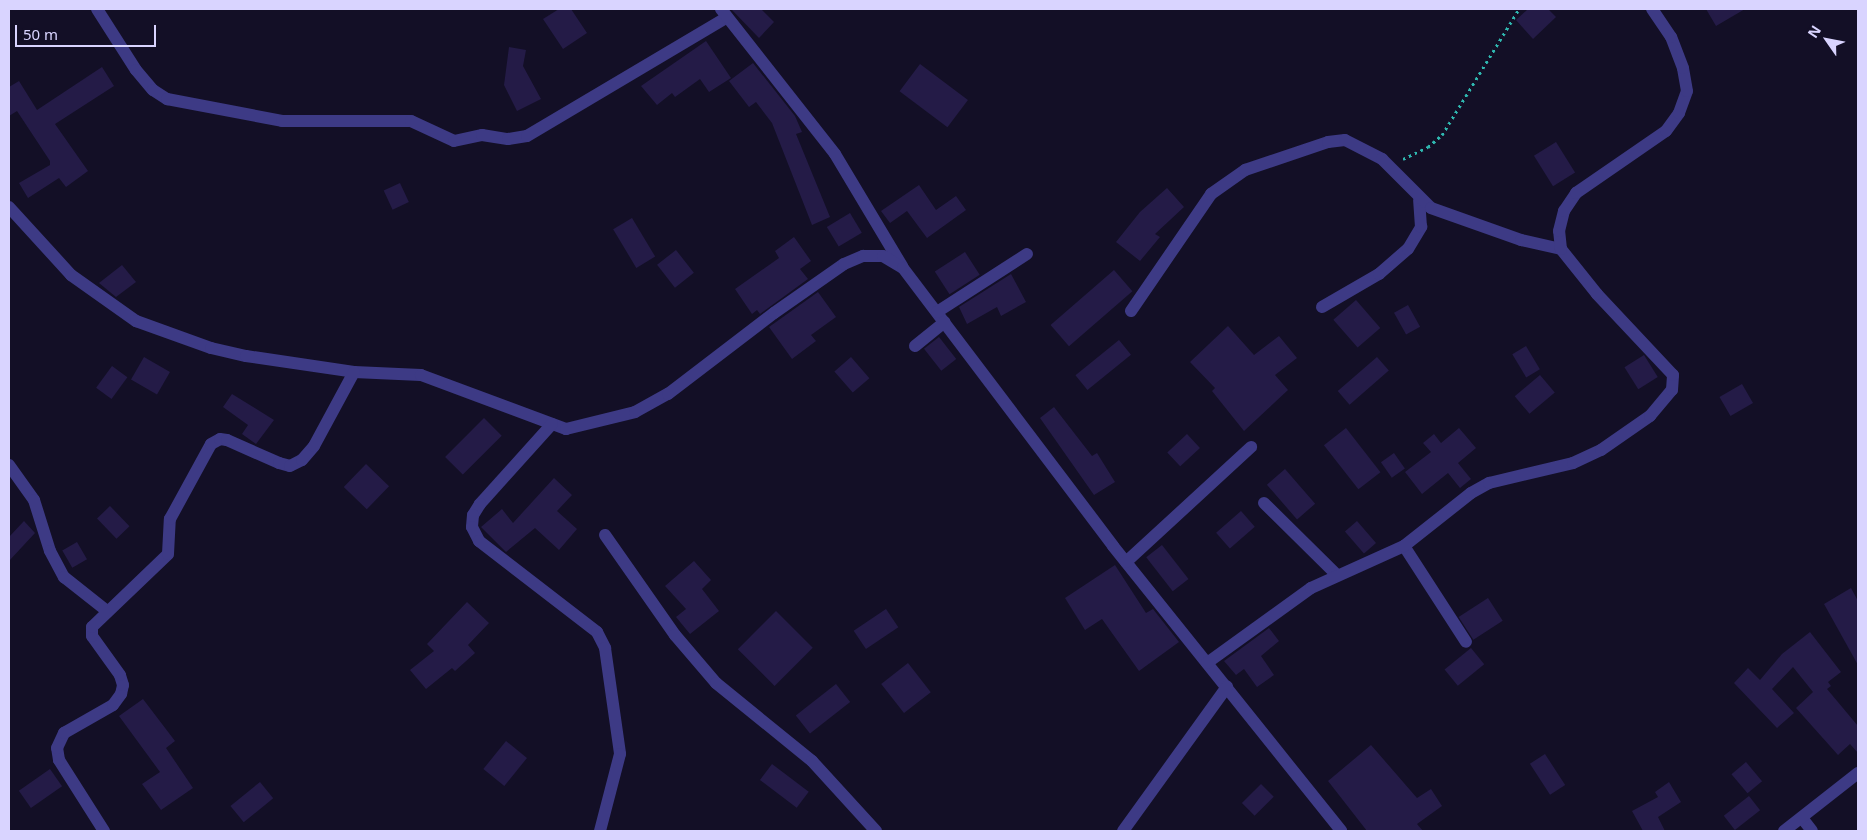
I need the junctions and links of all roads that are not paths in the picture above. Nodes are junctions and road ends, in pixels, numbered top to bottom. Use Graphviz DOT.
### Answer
graph roads {
  1 [pos="97,9"];
  2 [pos="1652,9"];
  3 [pos="724,13"];
  4 [pos="1419,200"];
  5 [pos="9,207"];
  6 [pos="1561,249"];
  7 [pos="1027,254"];
  8 [pos="903,268"];
  9 [pos="1322,307"];
  10 [pos="1131,311"];
  11 [pos="937,312"];
  12 [pos="945,322"];
  13 [pos="915,346"];
  14 [pos="354,372"];
  15 [pos="552,424"];
  16 [pos="1251,447"];
  17 [pos="9,465"];
  18 [pos="1264,503"];
  19 [pos="605,535"];
  20 [pos="1404,546"];
  21 [pos="1126,562"];
  22 [pos="1336,574"];
  23 [pos="107,611"];
  24 [pos="1466,642"];
  25 [pos="1206,663"];
  26 [pos="1227,687"];
  27 [pos="1858,773"];
  28 [pos="1802,818"];
  29 [pos="104,831"];
  30 [pos="600,831"];
  31 [pos="876,831"];
  32 [pos="1123,831"];
  33 [pos="1341,831"];
  34 [pos="1784,831"];
  35 [pos="1812,831"];
  1 -- 3 [label="street"];
  2 -- 6 [label="street"];
  3 -- 8 [label="street"];
  4 -- 6 [label="street"];
  4 -- 9 [label="street"];
  4 -- 10 [label="street"];
  5 -- 14 [label="street"];
  6 -- 20 [label="street"];
  7 -- 11 [label="street"];
  8 -- 11 [label="street"];
  8 -- 15 [label="street"];
  11 -- 12 [label="street"];
  12 -- 13 [label="street"];
  12 -- 21 [label="street"];
  14 -- 15 [label="street"];
  14 -- 23 [label="street"];
  15 -- 30 [label="street"];
  16 -- 21 [label="street"];
  17 -- 23 [label="street"];
  18 -- 22 [label="street"];
  19 -- 31 [label="street"];
  20 -- 22 [label="street"];
  20 -- 24 [label="street"];
  21 -- 25 [label="street"];
  22 -- 25 [label="street"];
  23 -- 29 [label="street"];
  25 -- 26 [label="street"];
  26 -- 32 [label="street"];
  26 -- 33 [label="street"];
  27 -- 28 [label="street"];
  28 -- 34 [label="street"];
  28 -- 35 [label="street"];
}
